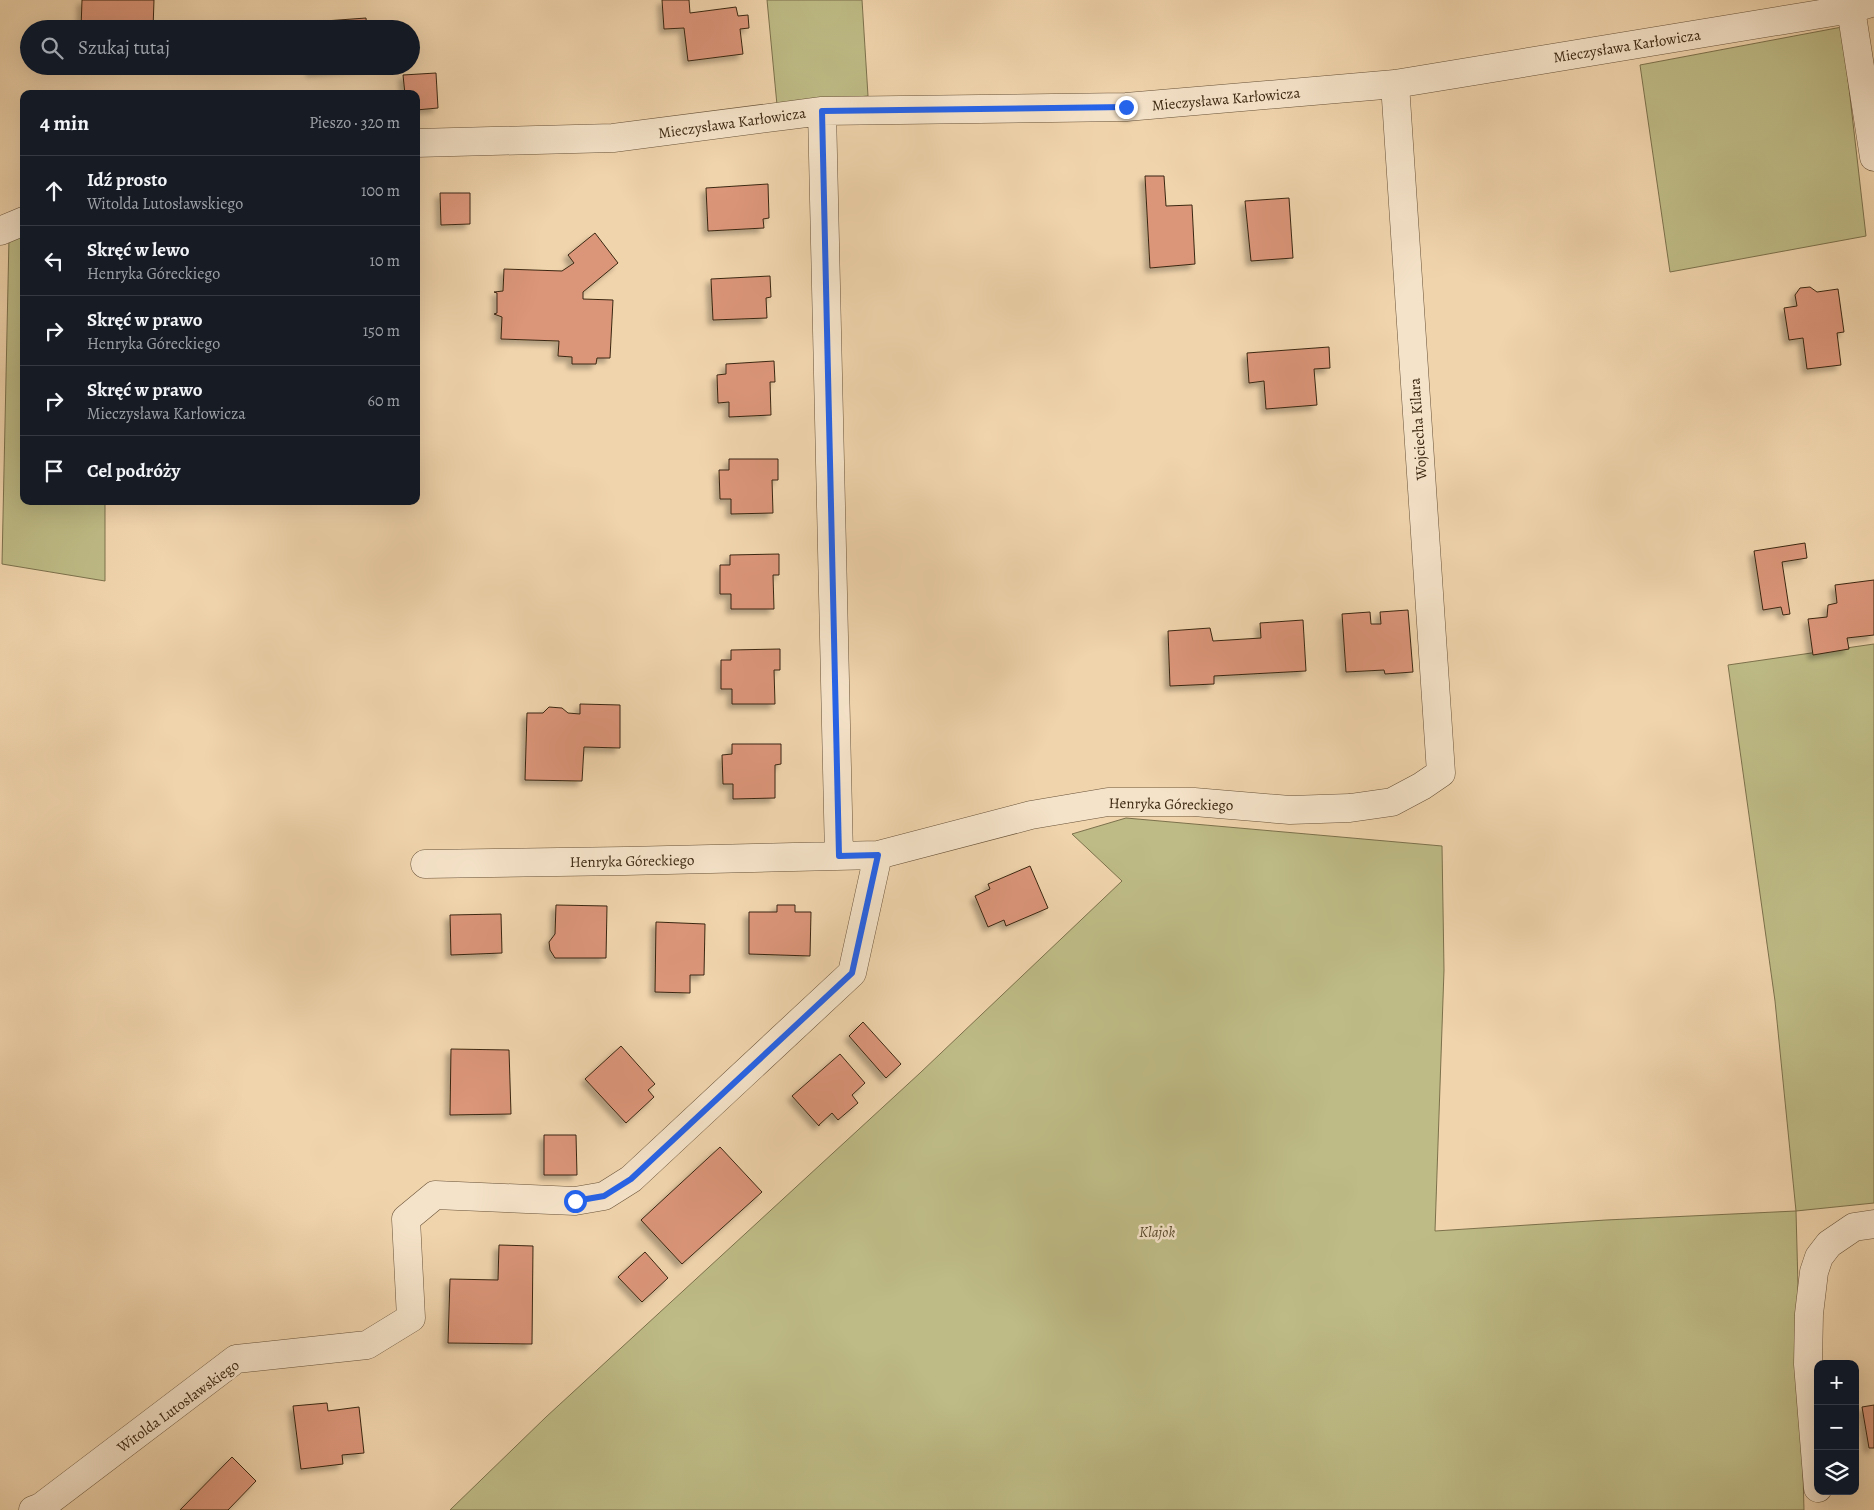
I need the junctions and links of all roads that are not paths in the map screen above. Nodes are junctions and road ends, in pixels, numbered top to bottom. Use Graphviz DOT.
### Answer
graph roads {
  1 [pos="1863,6"];
  2 [pos="1395,84"];
  3 [pos="822,111"];
  4 [pos="420,143"];
  5 [pos="1874,157"];
  6 [pos="20,223"];
  7 [pos="0,231"];
  8 [pos="1441,773"];
  9 [pos="878,855"];
  10 [pos="839,856"];
  11 [pos="425,864"];
  12 [pos="1874,1224"];
  13 [pos="1815,1450"];
  14 [pos="1818,1495"];
  15 [pos="33,1510"];
  16 [pos="1820,1510"];
  1 -- 2 [label="street, Mieczysława Karłowicza"];
  1 -- 5 [label="street"];
  2 -- 3 [label="street, Mieczysława Karłowicza"];
  2 -- 8 [label="street, Wojciecha Kilara"];
  3 -- 4 [label="street, Mieczysława Karłowicza"];
  3 -- 10 [label="street"];
  6 -- 7 [label="street"];
  8 -- 9 [label="street, Henryka Góreckiego"];
  9 -- 10 [label="street, Henryka Góreckiego"];
  9 -- 15 [label="street, Witolda Lutosławskiego"];
  10 -- 11 [label="street, Henryka Góreckiego"];
  12 -- 13 [label="street"];
  14 -- 16 [label="street"];
}
